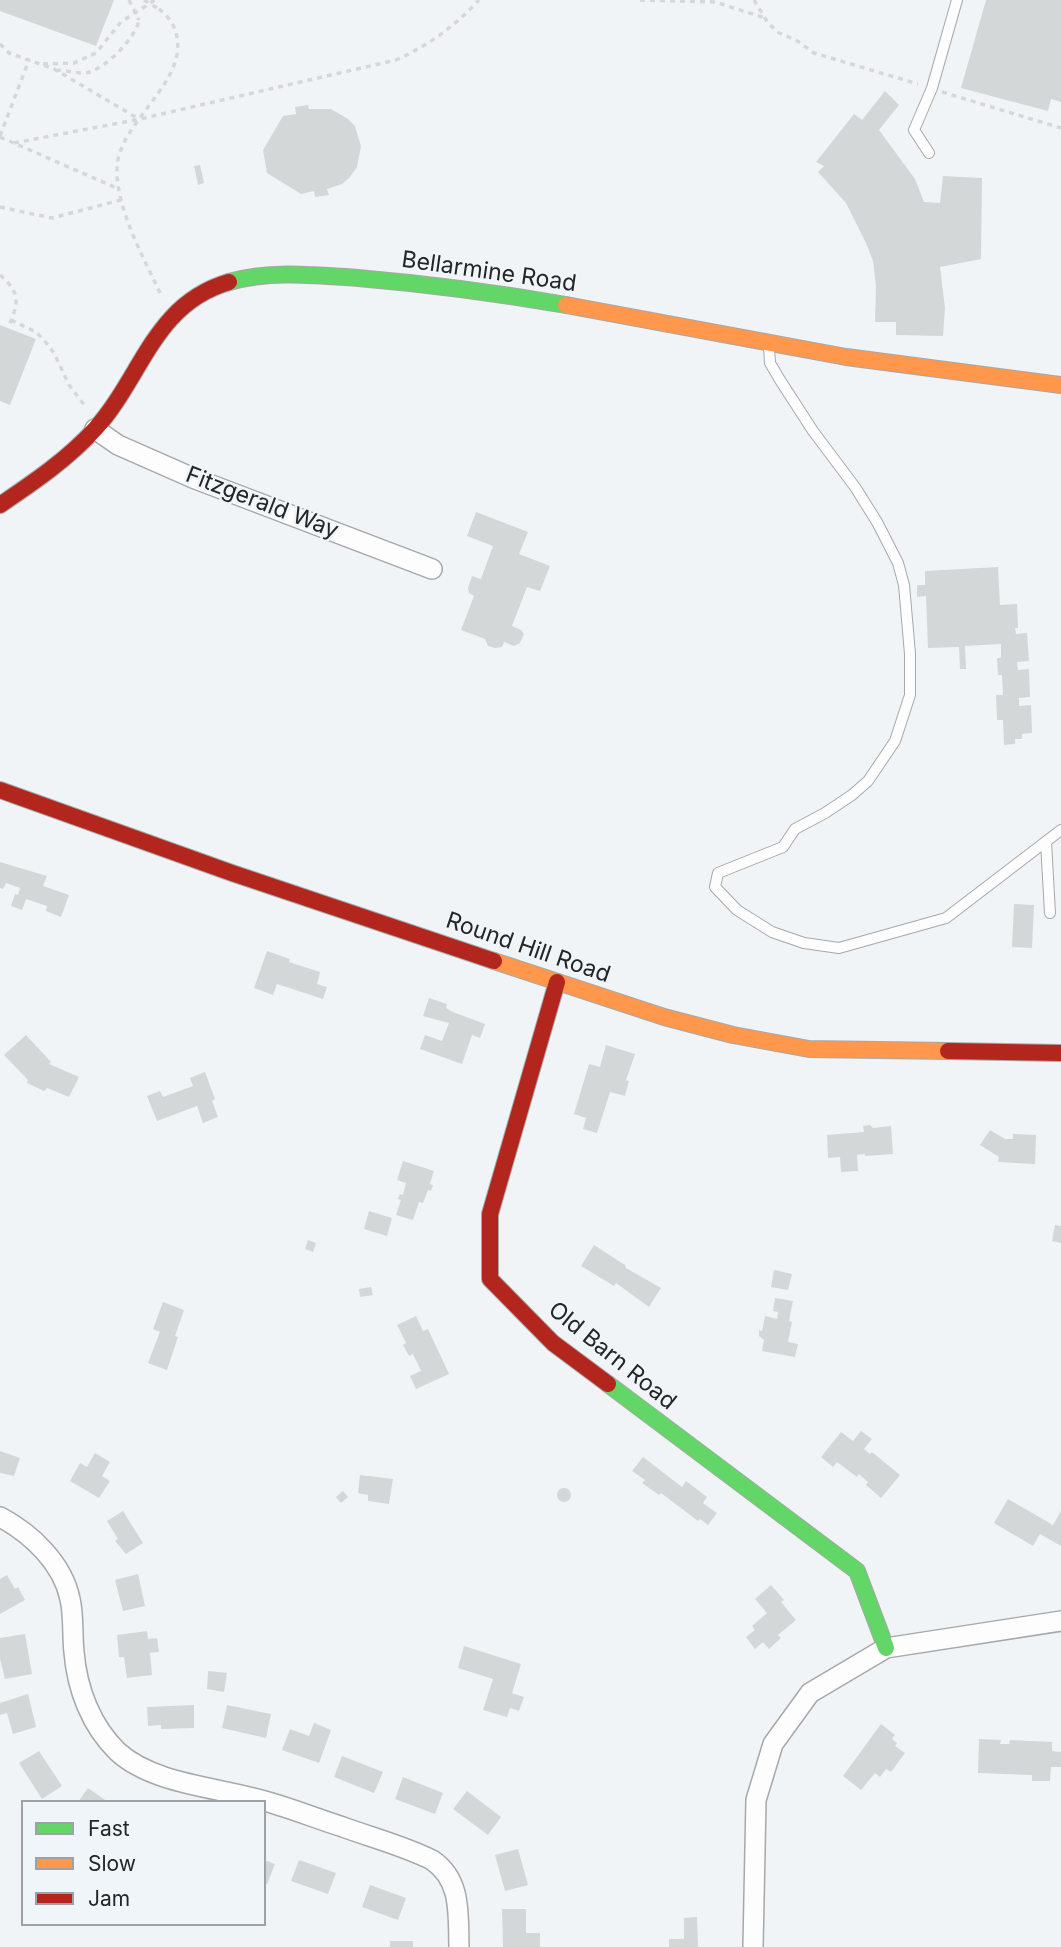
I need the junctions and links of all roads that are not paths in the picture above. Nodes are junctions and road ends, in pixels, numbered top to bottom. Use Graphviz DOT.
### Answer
graph roads {
  1 [pos="957,0"];
  2 [pos="929,153"];
  3 [pos="769,343"];
  4 [pos="1061,385"];
  5 [pos="99,424"];
  6 [pos="1,502"];
  7 [pos="432,569"];
  8 [pos="0,790"];
  9 [pos="1061,830"];
  10 [pos="1046,842"];
  11 [pos="1050,913"];
  12 [pos="557,982"];
  13 [pos="1061,1053"];
  14 [pos="0,1517"];
  15 [pos="1061,1621"];
  16 [pos="886,1648"];
  17 [pos="262,1800"];
  18 [pos="266,1801"];
  19 [pos="459,1947"];
  20 [pos="754,1947"];
  1 -- 2 [label="lane"];
  3 -- 4 [label="street, Bellarmine Road"];
  3 -- 5 [label="street, Bellarmine Road"];
  3 -- 10 [label="lane"];
  5 -- 6 [label="street, Bellarmine Road"];
  5 -- 7 [label="street, Fitzgerald Way"];
  8 -- 12 [label="street, Round Hill Road"];
  9 -- 10 [label="lane"];
  10 -- 11 [label="lane"];
  12 -- 13 [label="street, Round Hill Road"];
  12 -- 16 [label="street, Old Barn Road"];
  14 -- 17 [label="street"];
  15 -- 16 [label="street"];
  16 -- 20 [label="street"];
  18 -- 19 [label="street"];
}
